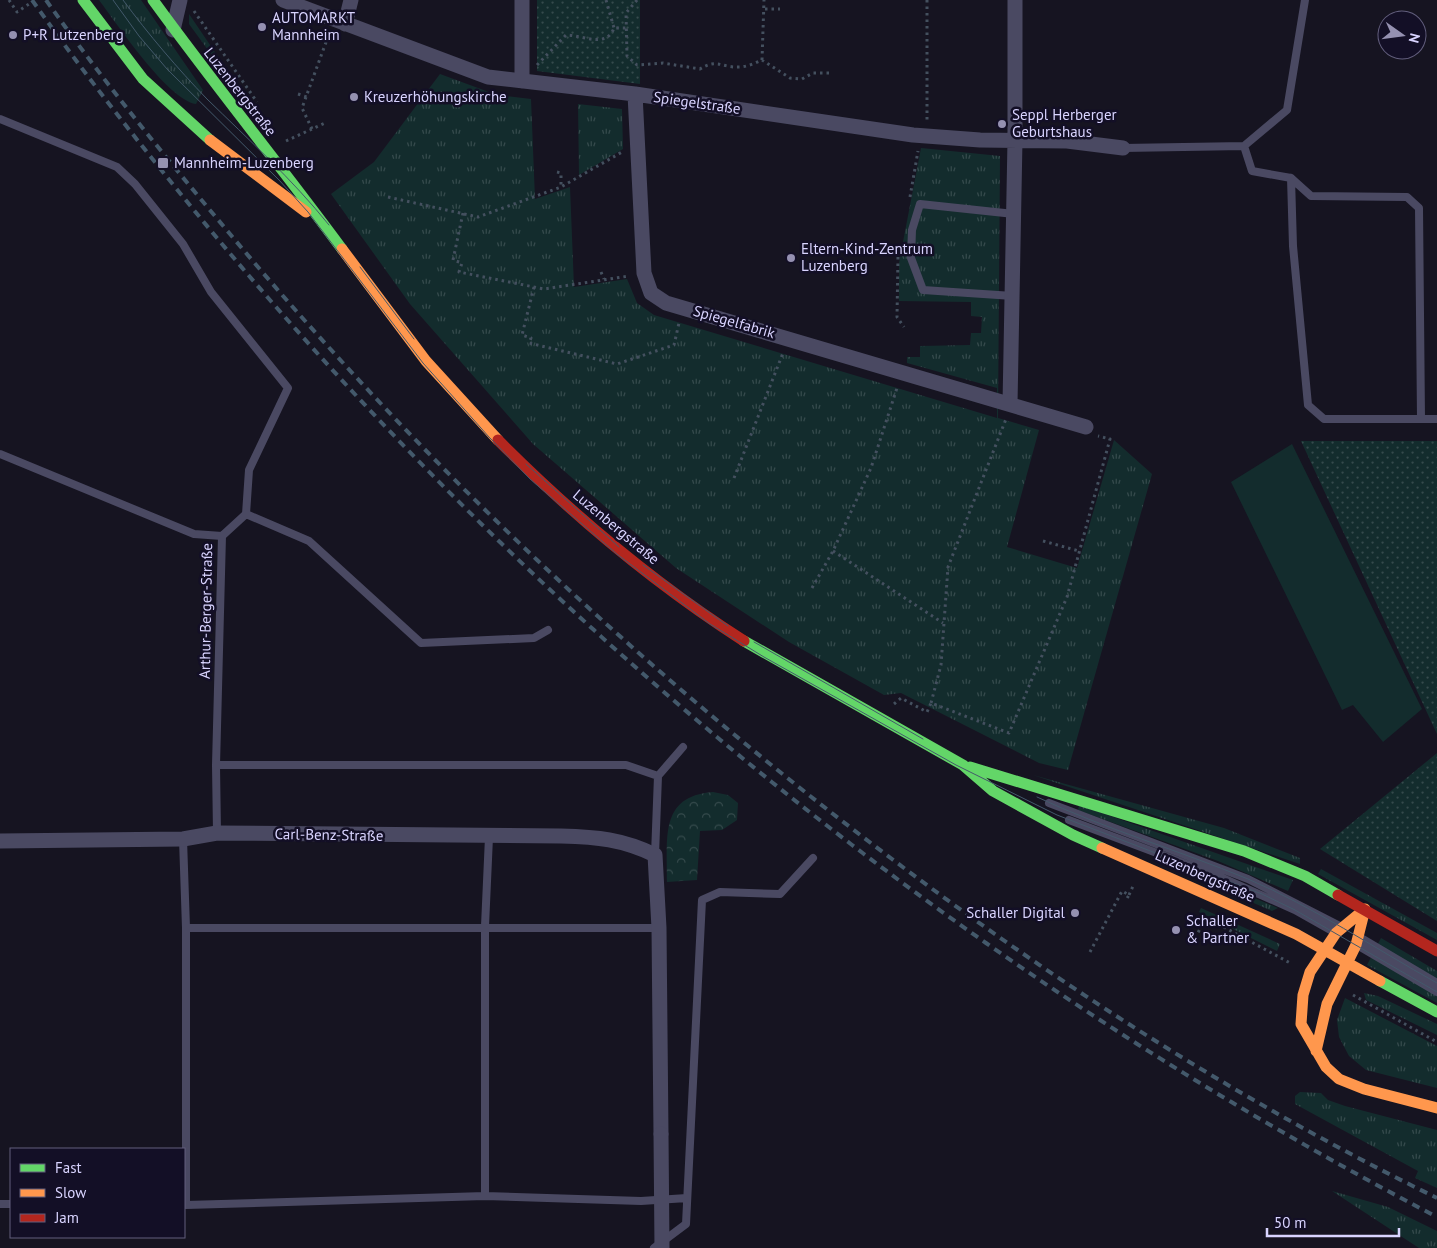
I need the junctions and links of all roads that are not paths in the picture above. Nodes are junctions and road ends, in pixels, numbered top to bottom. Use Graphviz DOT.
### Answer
graph roads {
  1 [pos="83,0"];
  2 [pos="154,0"];
  3 [pos="180,0"];
  4 [pos="283,0"];
  5 [pos="351,0"];
  6 [pos="522,0"];
  7 [pos="1015,0"];
  8 [pos="1305,0"];
  9 [pos="345,24"];
  10 [pos="174,30"];
  11 [pos="522,81"];
  12 [pos="635,94"];
  13 [pos="0,120"];
  14 [pos="1015,140"];
  15 [pos="1244,146"];
  16 [pos="1123,148"];
  17 [pos="1291,178"];
  18 [pos="1014,214"];
  19 [pos="324,224"];
  20 [pos="1012,296"];
  21 [pos="1010,404"];
  22 [pos="1421,419"];
  23 [pos="1437,419"];
  24 [pos="1086,427"];
  25 [pos="0,454"];
  26 [pos="246,514"];
  27 [pos="222,536"];
  28 [pos="548,630"];
  29 [pos="683,748"];
  30 [pos="216,765"];
  31 [pos="963,765"];
  32 [pos="658,776"];
  33 [pos="1006,788"];
  34 [pos="1034,796"];
  35 [pos="1041,803"];
  36 [pos="217,834"];
  37 [pos="489,837"];
  38 [pos="183,839"];
  39 [pos="0,841"];
  40 [pos="655,855"];
  41 [pos="813,858"];
  42 [pos="1365,909"];
  43 [pos="485,926"];
  44 [pos="186,928"];
  45 [pos="659,928"];
  46 [pos="1348,937"];
  47 [pos="1324,949"];
  48 [pos="1437,951"];
  49 [pos="1348,964"];
  50 [pos="1437,983"];
  51 [pos="1437,992"];
  52 [pos="1437,1012"];
  53 [pos="1316,1051"];
  54 [pos="1437,1108"];
  55 [pos="485,1196"];
  56 [pos="687,1198"];
  57 [pos="185,1205"];
  58 [pos="654,1248"];
  59 [pos="662,1248"];
  1 -- 19 [label="main road, Luzenbergstraße"];
  2 -- 10 [label="main road, Luzenbergstraße"];
  3 -- 10 [label="street"];
  4 -- 9 [label="street, Spiegelstraße"];
  5 -- 9 [label="street"];
  6 -- 11 [label="street"];
  7 -- 14 [label="street"];
  8 -- 15 [label="lane"];
  9 -- 11 [label="street, Spiegelstraße"];
  10 -- 19 [label="main road, Luzenbergstraße"];
  11 -- 12 [label="street, Spiegelstraße"];
  12 -- 14 [label="street, Spiegelstraße"];
  12 -- 21 [label="street, Spiegelfabrik"];
  13 -- 26 [label="lane"];
  14 -- 16 [label="street, Spiegelstraße"];
  14 -- 18 [label="street"];
  15 -- 16 [label="lane"];
  15 -- 17 [label="lane"];
  17 -- 22 [label="lane"];
  17 -- 22 [label="lane"];
  18 -- 20 [label="street"];
  18 -- 20 [label="lane"];
  19 -- 31 [label="main road, Luzenbergstraße"];
  20 -- 21 [label="street"];
  21 -- 24 [label="street, Spiegelfabrik"];
  22 -- 23 [label="lane"];
  25 -- 27 [label="lane, Arthur-Berger-Straße"];
  26 -- 27 [label="lane"];
  26 -- 28 [label="lane"];
  27 -- 30 [label="lane, Arthur-Berger-Straße"];
  29 -- 32 [label="lane"];
  30 -- 32 [label="lane"];
  30 -- 36 [label="lane, Arthur-Berger-Straße"];
  31 -- 33 [label="lane"];
  31 -- 34 [label="lane"];
  31 -- 42 [label="main road, Luzenbergstraße"];
  31 -- 47 [label="main road, Luzenbergstraße"];
  32 -- 40 [label="lane"];
  35 -- 46 [label="lane"];
  36 -- 37 [label="street, Carl-Benz-Straße"];
  36 -- 38 [label="street, Carl-Benz-Straße"];
  37 -- 40 [label="street, Carl-Benz-Straße"];
  37 -- 43 [label="lane"];
  38 -- 39 [label="street, Carl-Benz-Straße"];
  38 -- 44 [label="lane"];
  40 -- 45 [label="street"];
  41 -- 56 [label="lane"];
  42 -- 46 [label="main road"];
  42 -- 46 [label="main road"];
  42 -- 48 [label="main road, Luzenbergstraße"];
  43 -- 44 [label="lane"];
  43 -- 45 [label="lane"];
  43 -- 55 [label="lane"];
  44 -- 57 [label="lane"];
  45 -- 59 [label="street, bridge"];
  46 -- 47 [label="main road"];
  46 -- 49 [label="main road"];
  46 -- 50 [label="lane"];
  46 -- 51 [label="lane"];
  47 -- 49 [label="main road, Luzenbergstraße"];
  47 -- 53 [label="main road"];
  49 -- 52 [label="main road, Luzenbergstraße"];
  49 -- 53 [label="main road"];
  53 -- 54 [label="main road"];
  55 -- 56 [label="lane"];
  55 -- 57 [label="lane"];
  56 -- 58 [label="lane"];
}
